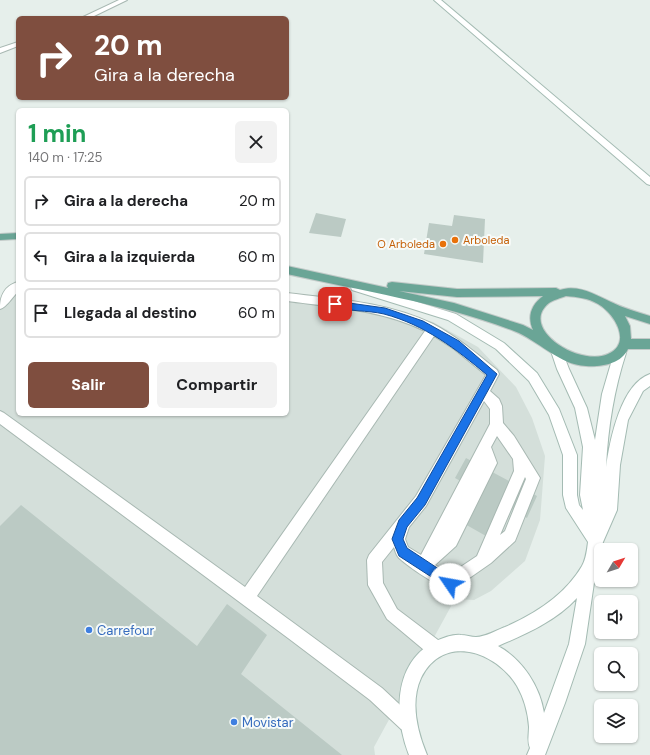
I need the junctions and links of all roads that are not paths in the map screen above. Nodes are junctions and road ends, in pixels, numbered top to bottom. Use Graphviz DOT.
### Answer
graph roads {
  1 [pos="124,0"];
  2 [pos="437,0"];
  3 [pos="88,16"];
  4 [pos="16,45"];
  5 [pos="0,51"];
  6 [pos="650,182"];
  7 [pos="16,236"];
  8 [pos="0,237"];
  9 [pos="289,270"];
  10 [pos="328,278"];
  11 [pos="16,288"];
  12 [pos="565,292"];
  13 [pos="289,297"];
  14 [pos="605,303"];
  15 [pos="0,305"];
  16 [pos="650,320"];
  17 [pos="432,330"];
  18 [pos="546,343"];
  19 [pos="650,344"];
  20 [pos="623,348"];
  21 [pos="557,351"];
  22 [pos="650,379"];
  23 [pos="483,392"];
  24 [pos="0,417"];
  25 [pos="496,425"];
  26 [pos="403,524"];
  27 [pos="596,541"];
  28 [pos="423,566"];
  29 [pos="589,569"];
  30 [pos="247,598"];
  31 [pos="478,645"];
  32 [pos="436,649"];
  33 [pos="407,723"];
  34 [pos="418,755"];
  35 [pos="536,755"];
  1 -- 3 [label="street"];
  2 -- 6 [label="street"];
  4 -- 5 [label="street"];
  7 -- 8 [label="main road"];
  9 -- 10 [label="main road"];
  10 -- 12 [label="main road"];
  10 -- 18 [label="main road"];
  10 -- 27 [label="street"];
  11 -- 15 [label="street"];
  12 -- 14 [label="main road"];
  12 -- 18 [label="main road"];
  13 -- 17 [label="street"];
  14 -- 16 [label="main road"];
  14 -- 20 [label="main road"];
  17 -- 23 [label="street"];
  17 -- 30 [label="street"];
  18 -- 21 [label="main road"];
  19 -- 20 [label="main road"];
  20 -- 21 [label="main road"];
  20 -- 27 [label="street"];
  21 -- 27 [label="street"];
  22 -- 27 [label="street"];
  23 -- 25 [label="street"];
  23 -- 26 [label="street"];
  24 -- 30 [label="street"];
  25 -- 28 [label="street"];
  25 -- 28 [label="street"];
  26 -- 28 [label="street"];
  26 -- 32 [label="street"];
  27 -- 29 [label="street"];
  29 -- 31 [label="street"];
  29 -- 35 [label="street"];
  30 -- 33 [label="street"];
  31 -- 32 [label="street"];
  31 -- 35 [label="street"];
  32 -- 33 [label="street"];
  33 -- 34 [label="street"];
}
